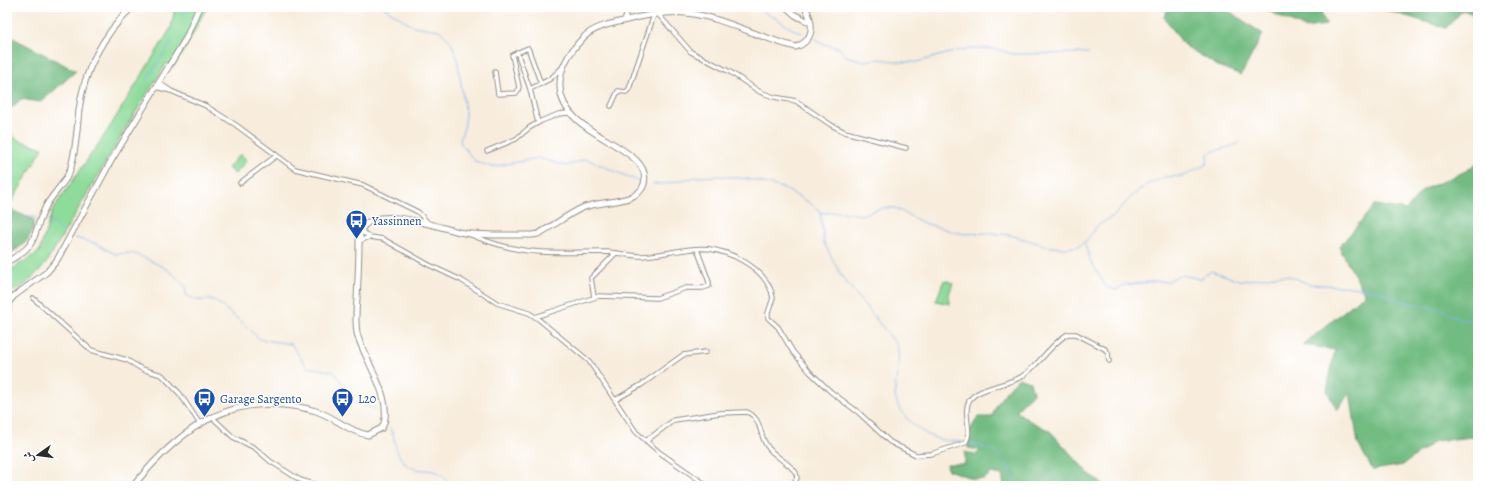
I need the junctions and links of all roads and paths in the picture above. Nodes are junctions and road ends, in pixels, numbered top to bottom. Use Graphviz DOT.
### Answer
graph roads {
  1 [pos="132,7"];
  2 [pos="199,7"];
  3 [pos="627,7"];
  4 [pos="786,7"];
  5 [pos="805,7"];
  6 [pos="656,14"];
  7 [pos="625,20"];
  8 [pos="811,23"];
  9 [pos="517,52"];
  10 [pos="563,67"];
  11 [pos="495,72"];
  12 [pos="541,84"];
  13 [pos="157,85"];
  14 [pos="530,89"];
  15 [pos="611,106"];
  16 [pos="568,113"];
  17 [pos="538,123"];
  18 [pos="906,148"];
  19 [pos="487,151"];
  20 [pos="276,156"];
  21 [pos="240,182"];
  22 [pos="428,224"];
  23 [pos="361,232"];
  24 [pos="466,233"];
  25 [pos="370,237"];
  26 [pos="359,241"];
  27 [pos="697,249"];
  28 [pos="616,253"];
  29 [pos="7,262"];
  30 [pos="594,297"];
  31 [pos="33,298"];
  32 [pos="535,317"];
  33 [pos="7,318"];
  34 [pos="706,352"];
  35 [pos="1109,360"];
  36 [pos="615,400"];
  37 [pos="212,417"];
  38 [pos="200,424"];
  39 [pos="646,441"];
  40 [pos="133,486"];
  41 [pos="320,486"];
  42 [pos="708,486"];
  43 [pos="792,486"];
  1 -- 29 [label="street"];
  2 -- 13 [label="street"];
  3 -- 7 [label="street"];
  4 -- 8 [label="street"];
  5 -- 8 [label="street"];
  6 -- 7 [label="street"];
  6 -- 8 [label="street"];
  6 -- 15 [label="street"];
  6 -- 18 [label="street"];
  7 -- 10 [label="street"];
  9 -- 11 [label="street"];
  9 -- 12 [label="street"];
  9 -- 14 [label="street"];
  10 -- 12 [label="street"];
  10 -- 16 [label="street"];
  12 -- 14 [label="street"];
  13 -- 20 [label="street"];
  13 -- 33 [label="street"];
  14 -- 17 [label="street"];
  16 -- 17 [label="street"];
  16 -- 24 [label="street"];
  17 -- 19 [label="street"];
  20 -- 21 [label="street"];
  20 -- 22 [label="street"];
  22 -- 23 [label="street"];
  22 -- 24 [label="street"];
  23 -- 25 [label="street"];
  23 -- 26 [label="street"];
  24 -- 28 [label="street"];
  25 -- 26 [label="street"];
  25 -- 32 [label="street"];
  26 -- 37 [label="street"];
  27 -- 28 [label="street"];
  27 -- 30 [label="street"];
  27 -- 35 [label="street"];
  28 -- 30 [label="street"];
  30 -- 32 [label="street"];
  31 -- 38 [label="street"];
  32 -- 36 [label="street"];
  34 -- 36 [label="street"];
  36 -- 39 [label="street"];
  37 -- 38 [label="street"];
  37 -- 41 [label="street"];
  38 -- 40 [label="street"];
  39 -- 42 [label="street"];
  39 -- 43 [label="street"];
}
